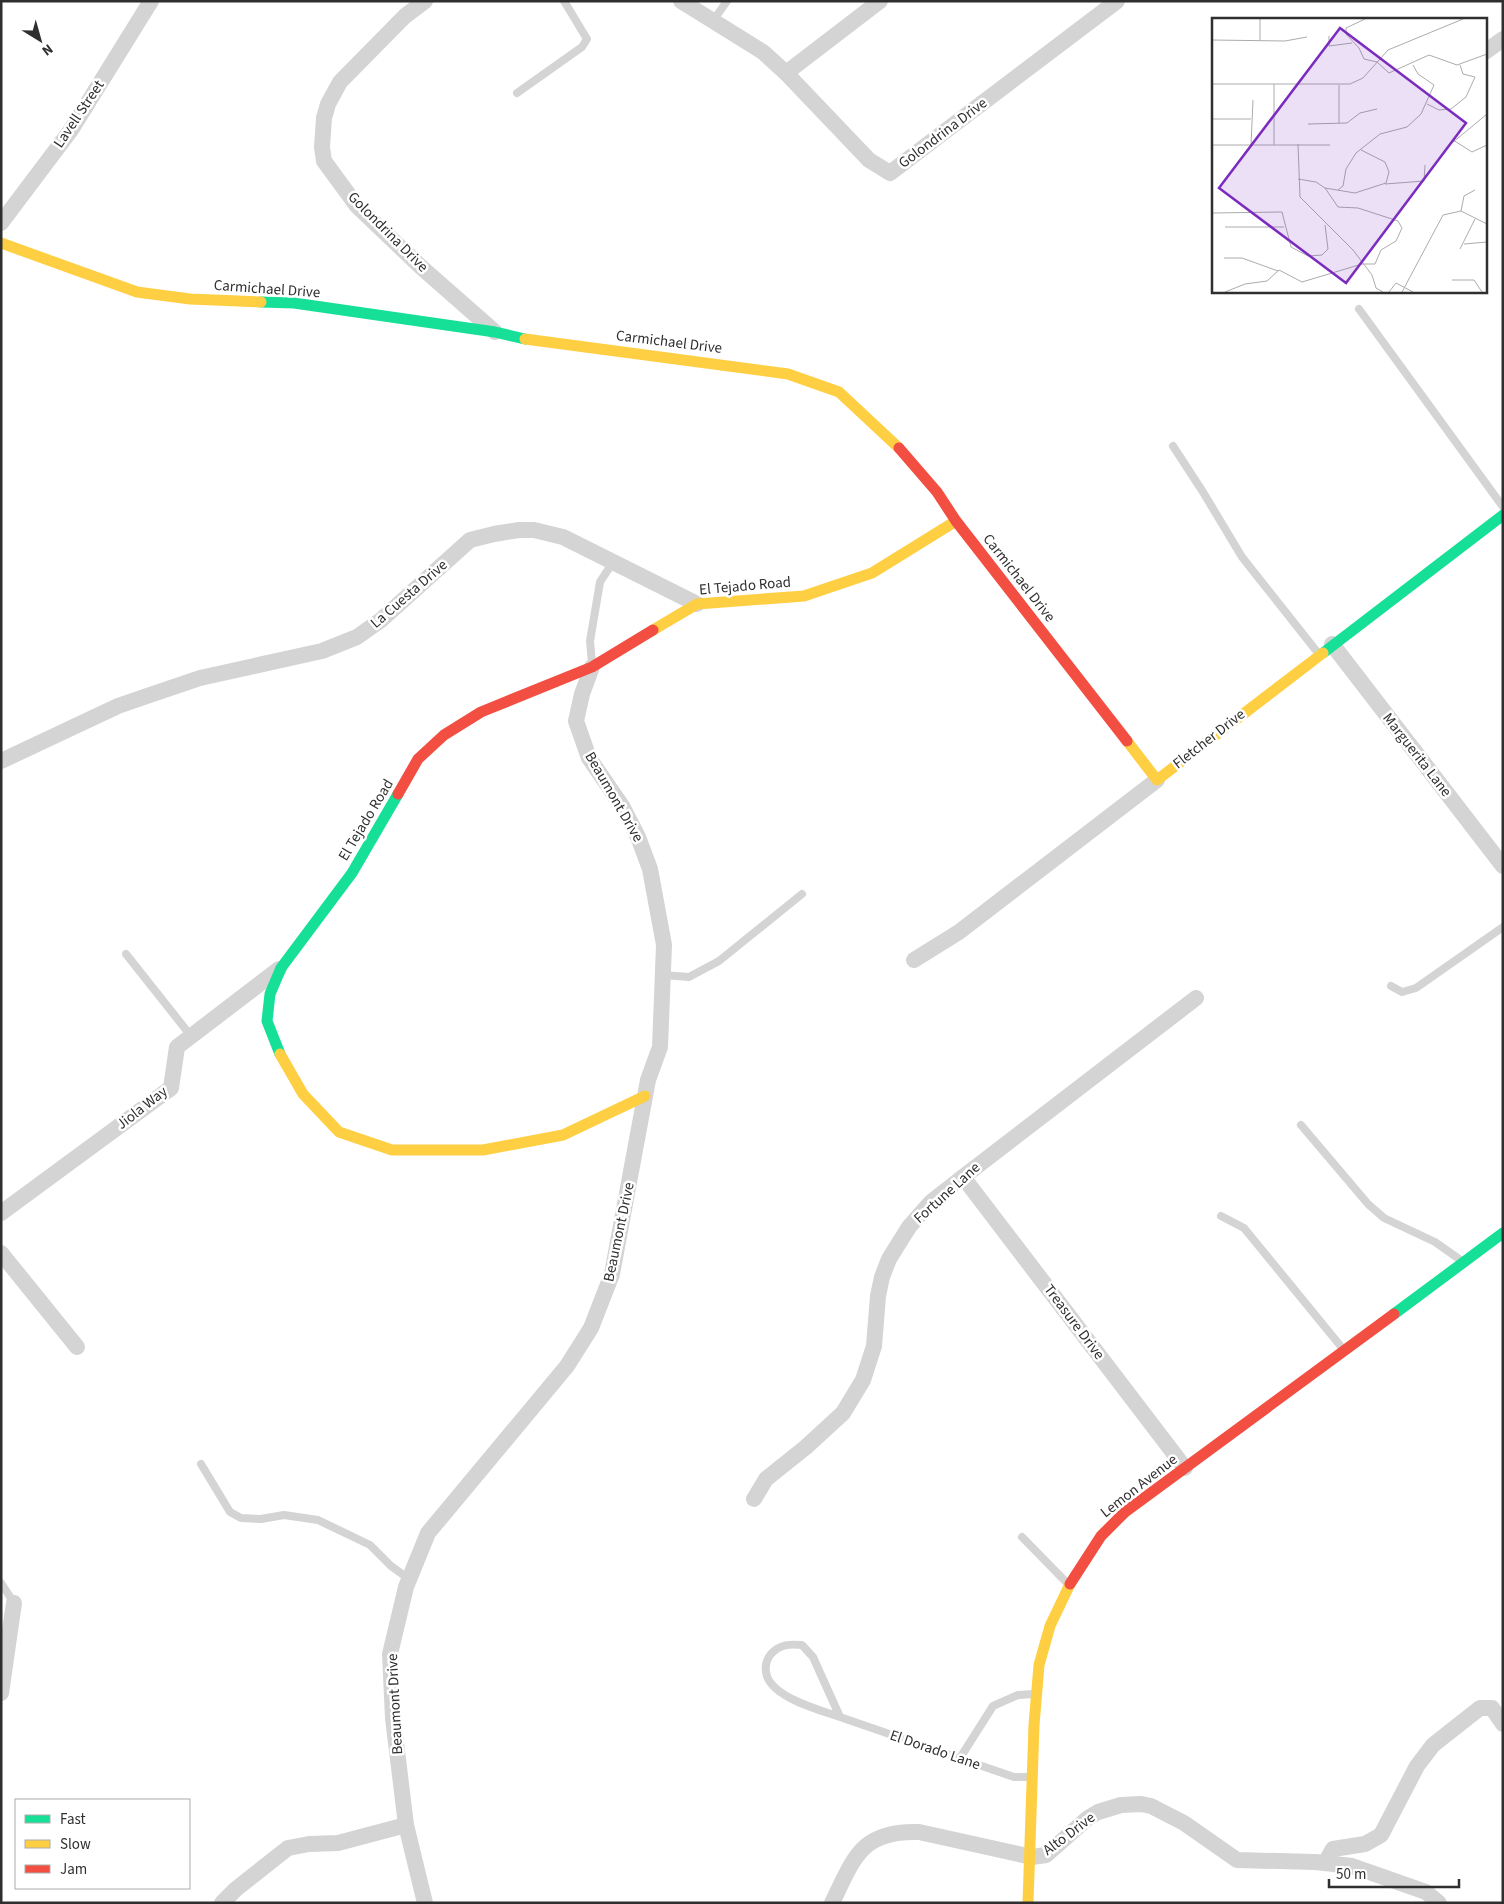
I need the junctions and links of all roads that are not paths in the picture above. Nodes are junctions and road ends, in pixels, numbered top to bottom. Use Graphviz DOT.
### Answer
graph roads {
  1 [pos="151,1"];
  2 [pos="425,1"];
  3 [pos="564,1"];
  4 [pos="681,1"];
  5 [pos="727,1"];
  6 [pos="880,1"];
  7 [pos="1117,1"];
  8 [pos="713,21"];
  9 [pos="1503,39"];
  10 [pos="1486,51"];
  11 [pos="786,74"];
  12 [pos="516,93"];
  13 [pos="1,223"];
  14 [pos="1,243"];
  15 [pos="1359,309"];
  16 [pos="495,332"];
  17 [pos="1173,446"];
  18 [pos="1503,507"];
  19 [pos="1503,515"];
  20 [pos="956,521"];
  21 [pos="614,561"];
  22 [pos="696,604"];
  23 [pos="1332,644"];
  24 [pos="1319,654"];
  25 [pos="592,667"];
  26 [pos="1,760"];
  27 [pos="1156,780"];
  28 [pos="1503,866"];
  29 [pos="802,894"];
  30 [pos="1503,927"];
  31 [pos="126,954"];
  32 [pos="914,960"];
  33 [pos="281,968"];
  34 [pos="663,975"];
  35 [pos="1391,986"];
  36 [pos="1196,998"];
  37 [pos="191,1037"];
  38 [pos="645,1096"];
  39 [pos="1301,1125"];
  40 [pos="963,1176"];
  41 [pos="1,1214"];
  42 [pos="1221,1216"];
  43 [pos="1503,1233"];
  44 [pos="1,1253"];
  45 [pos="1463,1262"];
  46 [pos="77,1347"];
  47 [pos="1344,1351"];
  48 [pos="201,1464"];
  49 [pos="1185,1468"];
  50 [pos="754,1499"];
  51 [pos="1022,1538"];
  52 [pos="409,1579"];
  53 [pos="1,1582"];
  54 [pos="1069,1586"];
  55 [pos="14,1603"];
  56 [pos="1,1693"];
  57 [pos="1036,1694"];
  58 [pos="840,1717"];
  59 [pos="1503,1724"];
  60 [pos="960,1758"];
  61 [pos="1031,1777"];
  62 [pos="406,1825"];
  63 [pos="1032,1858"];
  64 [pos="1325,1863"];
  65 [pos="222,1903"];
  66 [pos="425,1903"];
  67 [pos="832,1903"];
  68 [pos="1028,1903"];
  69 [pos="1439,1903"];
  1 -- 13 [label="street, Lavell Street"];
  2 -- 16 [label="street, Golondrina Drive"];
  3 -- 12 [label="lane"];
  4 -- 8 [label="street, Golondrina Drive"];
  5 -- 8 [label="lane"];
  6 -- 11 [label="street"];
  7 -- 11 [label="street, Golondrina Drive"];
  8 -- 11 [label="street, Golondrina Drive"];
  9 -- 10 [label="street"];
  14 -- 16 [label="street, Carmichael Drive"];
  15 -- 18 [label="lane"];
  16 -- 20 [label="street, Carmichael Drive"];
  17 -- 24 [label="lane"];
  19 -- 23 [label="street, Fletcher Drive"];
  20 -- 22 [label="street, El Tejado Road"];
  20 -- 27 [label="street, Carmichael Drive"];
  21 -- 22 [label="street, La Cuesta Drive"];
  21 -- 25 [label="lane"];
  21 -- 26 [label="street, La Cuesta Drive"];
  22 -- 25 [label="street, El Tejado Road"];
  23 -- 24 [label="street, Fletcher Drive"];
  23 -- 28 [label="street, Marguerita Lane"];
  24 -- 27 [label="street, Fletcher Drive"];
  25 -- 33 [label="street, El Tejado Road"];
  25 -- 34 [label="street, Beaumont Drive"];
  27 -- 32 [label="street, Fletcher Drive"];
  29 -- 34 [label="lane"];
  30 -- 35 [label="lane"];
  31 -- 37 [label="lane"];
  33 -- 37 [label="street, Jiola Way"];
  33 -- 38 [label="street, El Tejado Road"];
  34 -- 38 [label="street, Beaumont Drive"];
  36 -- 40 [label="street, Fortune Lane"];
  37 -- 41 [label="street, Jiola Way"];
  38 -- 52 [label="street, Beaumont Drive"];
  39 -- 45 [label="lane"];
  40 -- 49 [label="street, Treasure Drive"];
  40 -- 50 [label="street, Fortune Lane"];
  42 -- 47 [label="lane"];
  43 -- 45 [label="street, Lemon Avenue"];
  44 -- 46 [label="street"];
  45 -- 47 [label="street, Lemon Avenue"];
  47 -- 49 [label="street, Lemon Avenue"];
  48 -- 52 [label="lane"];
  49 -- 54 [label="street, Lemon Avenue"];
  51 -- 54 [label="lane"];
  52 -- 62 [label="street, Beaumont Drive"];
  53 -- 55 [label="lane"];
  54 -- 57 [label="street, Lemon Avenue"];
  55 -- 56 [label="street"];
  57 -- 60 [label="lane"];
  57 -- 61 [label="street, Lemon Avenue"];
  58 -- 58 [label="lane, El Dorado Lane"];
  58 -- 60 [label="lane, El Dorado Lane"];
  59 -- 64 [label="street"];
  60 -- 61 [label="lane, El Dorado Lane"];
  61 -- 63 [label="street, Lemon Avenue"];
  62 -- 65 [label="street"];
  62 -- 66 [label="street, Beaumont Drive"];
  63 -- 64 [label="street, Alto Drive"];
  63 -- 67 [label="street, Alto Drive"];
  63 -- 68 [label="street, Lemon Avenue"];
  64 -- 69 [label="street, Alto Drive"];
}
